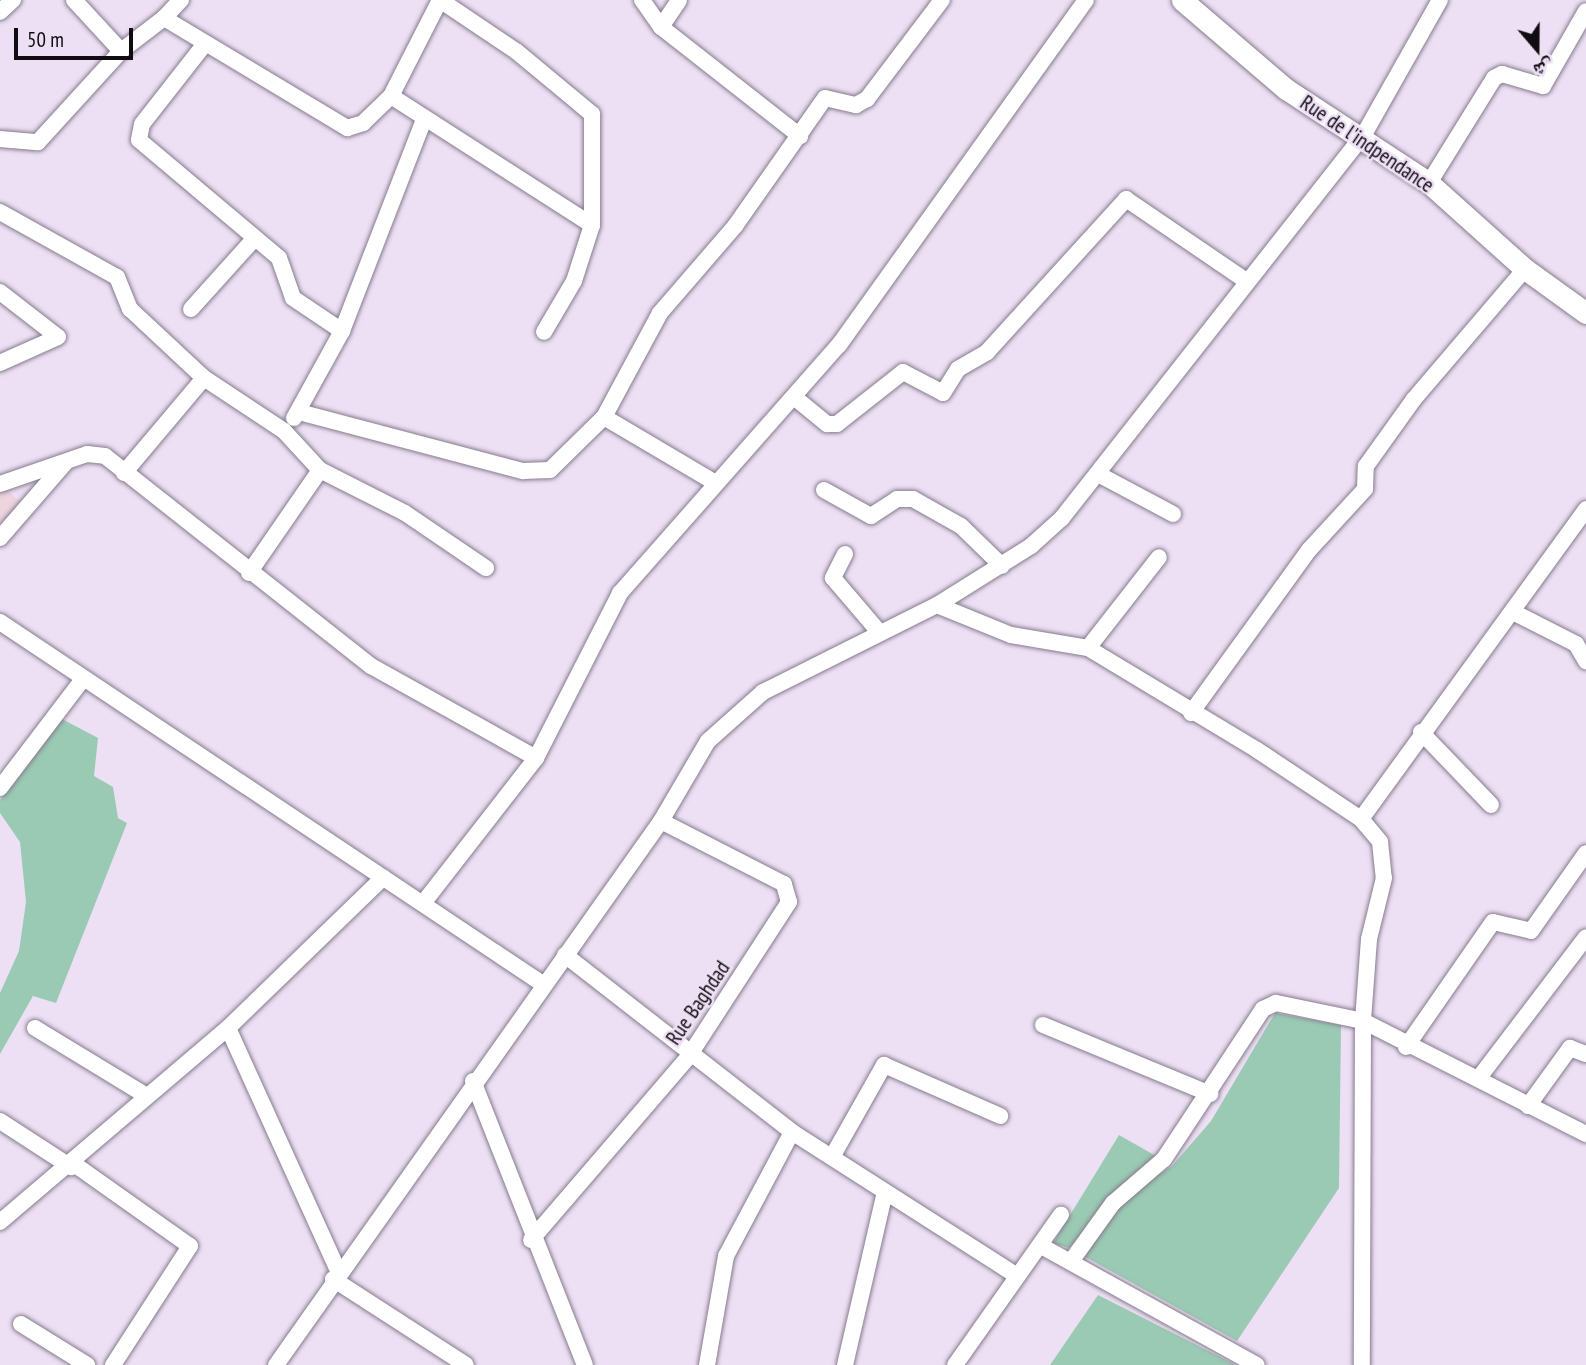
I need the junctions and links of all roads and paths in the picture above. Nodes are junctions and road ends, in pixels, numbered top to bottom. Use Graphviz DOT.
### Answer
graph roads {
  1 [pos="13,0"];
  2 [pos="75,0"];
  3 [pos="181,0"];
  4 [pos="440,0"];
  5 [pos="642,0"];
  6 [pos="679,0"];
  7 [pos="943,0"];
  8 [pos="1086,0"];
  9 [pos="1182,0"];
  10 [pos="1438,1"];
  11 [pos="1586,11"];
  12 [pos="0,12"];
  13 [pos="164,19"];
  14 [pos="661,27"];
  15 [pos="204,45"];
  16 [pos="121,51"];
  17 [pos="391,96"];
  18 [pos="423,122"];
  19 [pos="800,136"];
  20 [pos="1363,136"];
  21 [pos="0,139"];
  22 [pos="1429,183"];
  23 [pos="0,212"];
  24 [pos="592,225"];
  25 [pos="254,239"];
  26 [pos="1525,269"];
  27 [pos="1246,281"];
  28 [pos="0,292"];
  29 [pos="191,309"];
  30 [pos="1586,313"];
  31 [pos="342,331"];
  32 [pos="544,332"];
  33 [pos="0,363"];
  34 [pos="204,378"];
  35 [pos="794,397"];
  36 [pos="299,412"];
  37 [pos="604,417"];
  38 [pos="284,431"];
  39 [pos="67,461"];
  40 [pos="320,470"];
  41 [pos="124,473"];
  42 [pos="1098,474"];
  43 [pos="714,482"];
  44 [pos="0,484"];
  45 [pos="824,490"];
  46 [pos="1586,509"];
  47 [pos="1173,514"];
  48 [pos="0,538"];
  49 [pos="845,554"];
  50 [pos="1159,557"];
  51 [pos="1002,566"];
  52 [pos="486,568"];
  53 [pos="249,573"];
  54 [pos="937,605"];
  55 [pos="1513,612"];
  56 [pos="0,622"];
  57 [pos="880,632"];
  58 [pos="1088,648"];
  59 [pos="1586,661"];
  60 [pos="83,680"];
  61 [pos="1191,713"];
  62 [pos="1420,732"];
  63 [pos="536,758"];
  64 [pos="0,788"];
  65 [pos="1491,805"];
  66 [pos="1361,819"];
  67 [pos="661,821"];
  68 [pos="1586,853"];
  69 [pos="383,877"];
  70 [pos="424,902"];
  71 [pos="1586,937"];
  72 [pos="565,955"];
  73 [pos="544,985"];
  74 [pos="1363,1021"];
  75 [pos="1044,1025"];
  76 [pos="35,1028"];
  77 [pos="228,1028"];
  78 [pos="1406,1046"];
  79 [pos="1586,1054"];
  80 [pos="689,1056"];
  81 [pos="1478,1079"];
  82 [pos="473,1081"];
  83 [pos="1210,1094"];
  84 [pos="147,1096"];
  85 [pos="1528,1106"];
  86 [pos="1000,1116"];
  87 [pos="0,1121"];
  88 [pos="792,1132"];
  89 [pos="1586,1134"];
  90 [pos="832,1157"];
  91 [pos="72,1165"];
  92 [pos="884,1196"];
  93 [pos="1061,1215"];
  94 [pos="0,1222"];
  95 [pos="531,1240"];
  96 [pos="1043,1247"];
  97 [pos="1072,1259"];
  98 [pos="335,1275"];
  99 [pos="1016,1275"];
  100 [pos="21,1324"];
  101 [pos="87,1365"];
  102 [pos="113,1365"];
  103 [pos="276,1365"];
  104 [pos="466,1365"];
  105 [pos="585,1365"];
  106 [pos="707,1365"];
  107 [pos="845,1365"];
  108 [pos="955,1365"];
  109 [pos="1257,1365"];
  110 [pos="1362,1365"];
  1 -- 12 [label="street"];
  2 -- 16 [label="street"];
  3 -- 13 [label="street"];
  4 -- 17 [label="street"];
  4 -- 24 [label="street"];
  5 -- 14 [label="street"];
  6 -- 14 [label="street"];
  7 -- 19 [label="street"];
  8 -- 35 [label="street"];
  9 -- 20 [label="street, Rue de l'indpendance"];
  10 -- 20 [label="street"];
  11 -- 22 [label="street"];
  13 -- 15 [label="street"];
  13 -- 16 [label="street"];
  14 -- 19 [label="street"];
  15 -- 17 [label="street"];
  15 -- 25 [label="street"];
  16 -- 21 [label="street"];
  17 -- 18 [label="street"];
  18 -- 24 [label="street"];
  18 -- 31 [label="street"];
  19 -- 37 [label="street"];
  20 -- 22 [label="street, Rue de l'indpendance"];
  20 -- 27 [label="street"];
  22 -- 26 [label="street, Rue de l'indpendance"];
  23 -- 34 [label="street"];
  24 -- 32 [label="street"];
  25 -- 29 [label="street"];
  25 -- 31 [label="street"];
  26 -- 30 [label="street, Rue de l'indpendance"];
  26 -- 61 [label="street"];
  27 -- 35 [label="street"];
  27 -- 42 [label="street"];
  28 -- 33 [label="street"];
  31 -- 36 [label="street"];
  34 -- 38 [label="street"];
  34 -- 41 [label="street"];
  35 -- 43 [label="street"];
  36 -- 37 [label="street"];
  36 -- 38 [label="street"];
  37 -- 43 [label="street"];
  38 -- 40 [label="street"];
  39 -- 41 [label="street"];
  39 -- 44 [label="street"];
  39 -- 48 [label="street"];
  40 -- 52 [label="street"];
  40 -- 53 [label="street"];
  41 -- 53 [label="street"];
  42 -- 47 [label="street"];
  42 -- 51 [label="street"];
  43 -- 63 [label="street"];
  45 -- 51 [label="street"];
  46 -- 55 [label="street"];
  49 -- 57 [label="street"];
  50 -- 58 [label="street"];
  51 -- 54 [label="street"];
  53 -- 63 [label="street"];
  54 -- 57 [label="street"];
  54 -- 58 [label="street"];
  55 -- 59 [label="street"];
  55 -- 62 [label="street"];
  56 -- 60 [label="street"];
  57 -- 67 [label="street"];
  58 -- 61 [label="street"];
  60 -- 64 [label="street"];
  60 -- 69 [label="street"];
  61 -- 66 [label="street"];
  62 -- 65 [label="street"];
  62 -- 66 [label="street"];
  63 -- 70 [label="street"];
  66 -- 74 [label="street"];
  67 -- 72 [label="street"];
  67 -- 80 [label="street, Rue Baghdad"];
  68 -- 78 [label="street"];
  69 -- 70 [label="street"];
  69 -- 77 [label="street"];
  70 -- 73 [label="street"];
  71 -- 81 [label="street"];
  72 -- 73 [label="street"];
  72 -- 80 [label="street"];
  73 -- 82 [label="street"];
  74 -- 78 [label="street"];
  74 -- 83 [label="street"];
  74 -- 110 [label="street"];
  75 -- 83 [label="street"];
  76 -- 84 [label="street"];
  77 -- 84 [label="street"];
  77 -- 98 [label="street"];
  78 -- 81 [label="street"];
  79 -- 85 [label="street"];
  80 -- 88 [label="street"];
  80 -- 95 [label="street, Rue Baghdad"];
  81 -- 85 [label="street"];
  82 -- 95 [label="street"];
  82 -- 98 [label="street"];
  83 -- 97 [label="street"];
  84 -- 91 [label="street"];
  85 -- 89 [label="street"];
  86 -- 90 [label="street"];
  87 -- 91 [label="street"];
  88 -- 90 [label="street"];
  88 -- 106 [label="street"];
  90 -- 92 [label="street"];
  91 -- 94 [label="street"];
  91 -- 102 [label="street"];
  92 -- 99 [label="street"];
  92 -- 107 [label="street"];
  93 -- 96 [label="street"];
  95 -- 105 [label="street"];
  96 -- 97 [label="street"];
  96 -- 99 [label="street"];
  97 -- 109 [label="street"];
  98 -- 103 [label="street"];
  98 -- 104 [label="street"];
  99 -- 108 [label="street"];
  100 -- 101 [label="street"];
}
